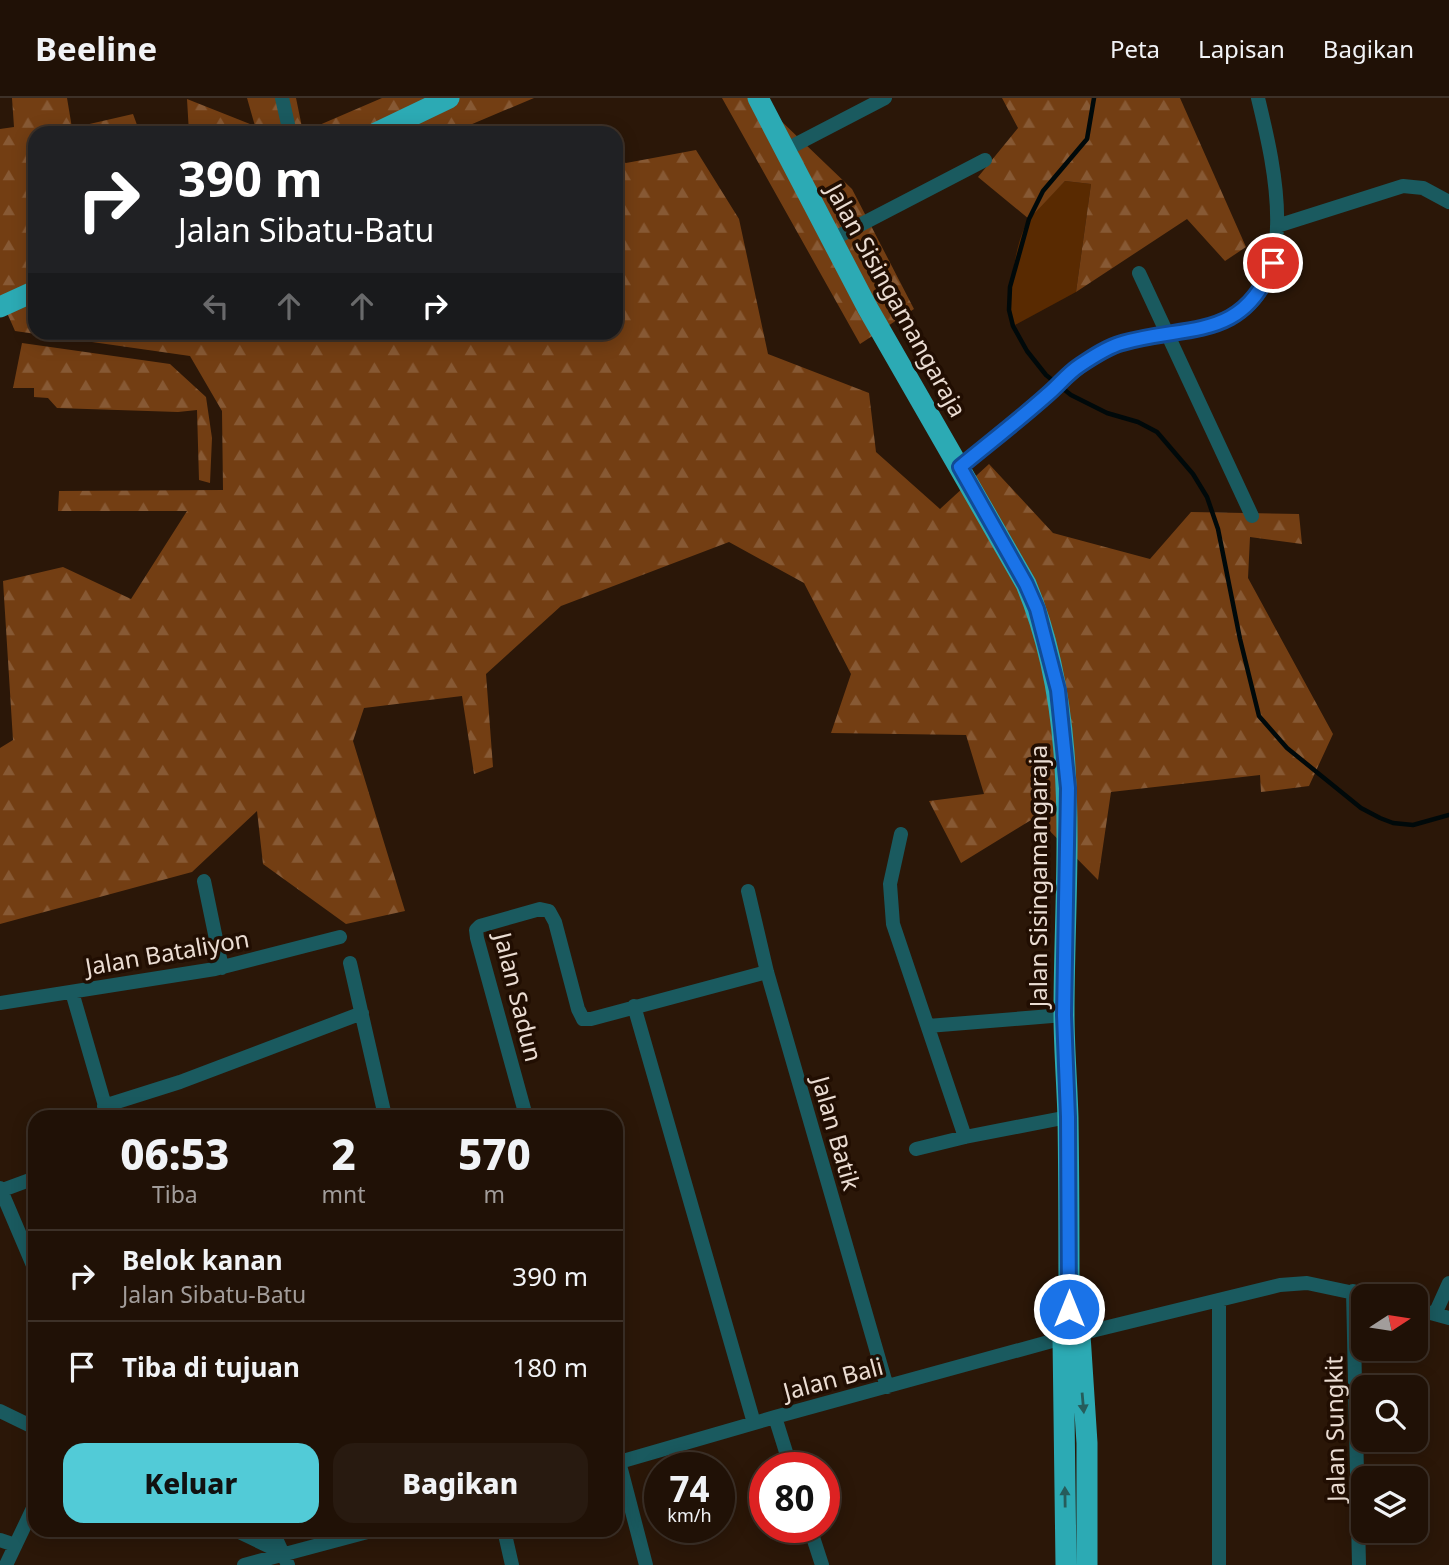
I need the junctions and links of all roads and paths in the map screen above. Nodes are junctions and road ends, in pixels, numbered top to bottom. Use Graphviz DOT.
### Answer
graph roads {
  1 [pos="282,98"];
  2 [pos="449,98"];
  3 [pos="758,98"];
  4 [pos="885,98"];
  5 [pos="1258,98"];
  6 [pos="288,126"];
  7 [pos="391,126"];
  8 [pos="785,150"];
  9 [pos="985,160"];
  10 [pos="1449,202"];
  11 [pos="1278,226"];
  12 [pos="833,239"];
  13 [pos="1139,273"];
  14 [pos="28,294"];
  15 [pos="0,307"];
  16 [pos="1168,335"];
  17 [pos="960,467"];
  18 [pos="1252,516"];
  19 [pos="901,834"];
  20 [pos="204,881"];
  21 [pos="748,891"];
  22 [pos="340,937"];
  23 [pos="350,963"];
  24 [pos="222,968"];
  25 [pos="767,972"];
  26 [pos="72,992"];
  27 [pos="0,1003"];
  28 [pos="634,1006"];
  29 [pos="362,1013"];
  30 [pos="1064,1015"];
  31 [pos="928,1026"];
  32 [pos="106,1110"];
  33 [pos="109,1110"];
  34 [pos="384,1110"];
  35 [pos="524,1110"];
  36 [pos="1068,1117"];
  37 [pos="965,1137"];
  38 [pos="916,1149"];
  39 [pos="28,1180"];
  40 [pos="0,1190"];
  41 [pos="28,1254"];
  42 [pos="1449,1283"];
  43 [pos="1351,1291"];
  44 [pos="1219,1300"];
  45 [pos="1442,1316"];
  46 [pos="1071,1336"];
  47 [pos="1355,1362"];
  48 [pos="887,1387"];
  49 [pos="0,1411"];
  50 [pos="775,1417"];
  51 [pos="754,1423"];
  52 [pos="28,1425"];
  53 [pos="786,1452"];
  54 [pos="623,1457"];
  55 [pos="623,1481"];
  56 [pos="28,1518"];
  57 [pos="246,1537"];
  58 [pos="275,1537"];
  59 [pos="354,1537"];
  60 [pos="506,1537"];
  61 [pos="0,1539"];
  62 [pos="815,1543"];
  63 [pos="15,1545"];
  64 [pos="286,1560"];
  65 [pos="6,1565"];
  66 [pos="244,1565"];
  67 [pos="512,1565"];
  68 [pos="646,1565"];
  69 [pos="822,1565"];
  70 [pos="1066,1565"];
  71 [pos="1087,1565"];
  72 [pos="1219,1565"];
  73 [pos="1359,1565"];
  1 -- 6 [label="street"];
  2 -- 7 [label="highway"];
  3 -- 8 [label="highway, Jalan Sisingamangaraja"];
  4 -- 8 [label="street"];
  5 -- 11 [label="street"];
  8 -- 12 [label="highway, Jalan Sisingamangaraja"];
  9 -- 12 [label="street"];
  10 -- 11 [label="street"];
  11 -- 16 [label="street"];
  12 -- 17 [label="highway, Jalan Sisingamangaraja"];
  13 -- 16 [label="street"];
  14 -- 15 [label="highway"];
  16 -- 17 [label="street"];
  16 -- 18 [label="street"];
  17 -- 30 [label="highway, Jalan Sisingamangaraja"];
  19 -- 31 [label="street"];
  20 -- 24 [label="street"];
  21 -- 25 [label="street, Jalan Batik"];
  22 -- 24 [label="street, Jalan Bataliyon"];
  23 -- 29 [label="street"];
  24 -- 26 [label="street, Jalan Bataliyon"];
  25 -- 28 [label="street, Jalan Sadun"];
  25 -- 48 [label="street, Jalan Batik"];
  26 -- 27 [label="street, Jalan Bataliyon"];
  26 -- 32 [label="street"];
  28 -- 35 [label="street, Jalan Sadun"];
  28 -- 51 [label="street"];
  29 -- 33 [label="street"];
  29 -- 34 [label="street"];
  30 -- 31 [label="street"];
  30 -- 36 [label="highway, Jalan Sisingamangaraja"];
  31 -- 37 [label="street"];
  36 -- 37 [label="street"];
  36 -- 46 [label="highway, Jalan Sisingamangaraja"];
  37 -- 38 [label="street"];
  39 -- 40 [label="street"];
  40 -- 41 [label="street"];
  42 -- 45 [label="street"];
  43 -- 44 [label="street, Jalan Bali"];
  44 -- 46 [label="street, Jalan Bali"];
  44 -- 72 [label="street"];
  46 -- 48 [label="street, Jalan Bali"];
  70 -- 46 [label="highway, one-way"];
  46 -- 71 [label="highway, one-way"];
  47 -- 73 [label="street, Jalan Sungkit"];
  48 -- 50 [label="street, Jalan Bali"];
  49 -- 52 [label="street"];
  50 -- 51 [label="street, Jalan Bali"];
  50 -- 53 [label="street"];
  51 -- 54 [label="street, Jalan Bali"];
  55 -- 68 [label="street"];
  56 -- 63 [label="street"];
  57 -- 64 [label="street"];
  58 -- 64 [label="street"];
  59 -- 64 [label="street"];
  60 -- 67 [label="street"];
  61 -- 63 [label="street"];
  62 -- 69 [label="street"];
  63 -- 65 [label="street"];
  64 -- 66 [label="street"];
}
